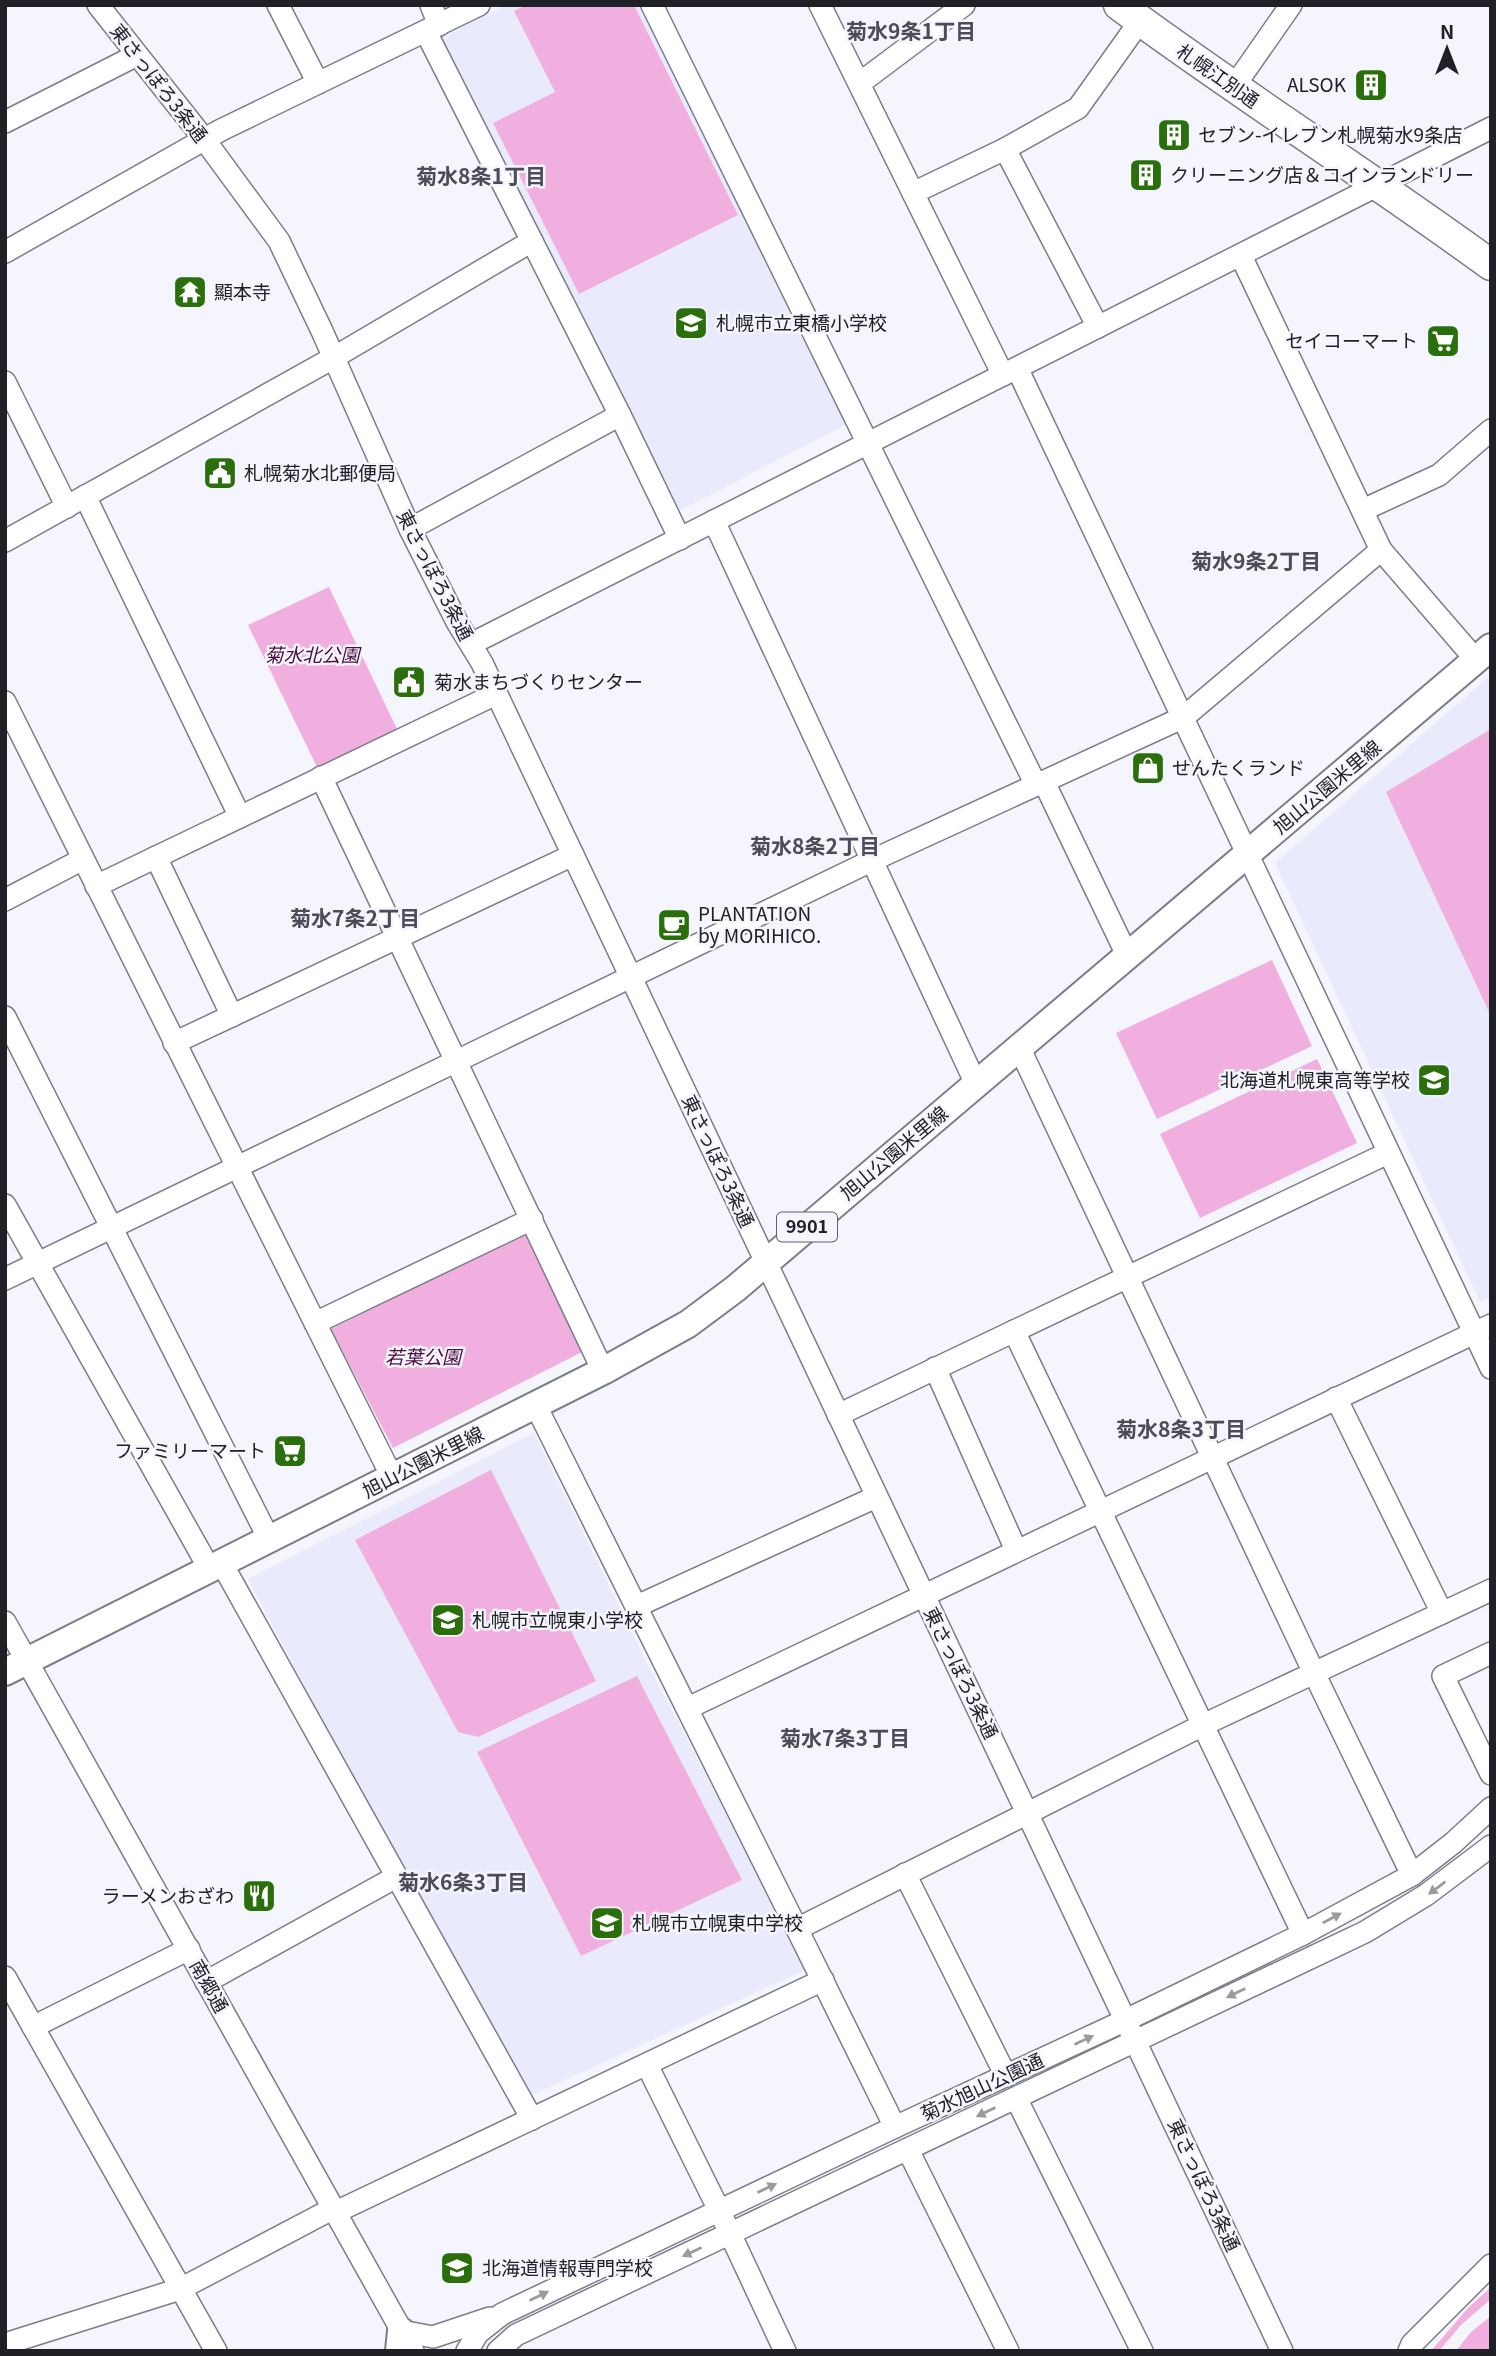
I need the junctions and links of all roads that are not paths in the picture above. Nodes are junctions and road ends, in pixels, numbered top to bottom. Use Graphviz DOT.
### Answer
graph roads {
  1 [pos="98,5"];
  2 [pos="278,5"];
  3 [pos="479,5"];
  4 [pos="652,5"];
  5 [pos="820,5"];
  6 [pos="964,5"];
  7 [pos="1291,5"];
  8 [pos="1129,13"];
  9 [pos="432,21"];
  10 [pos="137,55"];
  11 [pos="318,83"];
  12 [pos="860,83"];
  13 [pos="1233,88"];
  14 [pos="5,122"];
  15 [pos="1491,128"];
  16 [pos="204,139"];
  17 [pos="1005,149"];
  18 [pos="1377,185"];
  19 [pos="913,193"];
  20 [pos="532,241"];
  21 [pos="5,252"];
  22 [pos="1241,256"];
  23 [pos="1491,265"];
  24 [pos="1098,327"];
  25 [pos="333,358"];
  26 [pos="1010,371"];
  27 [pos="5,382"];
  28 [pos="620,415"];
  29 [pos="1491,430"];
  30 [pos="868,442"];
  31 [pos="76,501"];
  32 [pos="1363,510"];
  33 [pos="714,521"];
  34 [pos="410,529"];
  35 [pos="680,539"];
  36 [pos="5,541"];
  37 [pos="1381,550"];
  38 [pos="471,643"];
  39 [pos="1484,654"];
  40 [pos="496,694"];
  41 [pos="5,702"];
  42 [pos="1184,718"];
  43 [pos="321,777"];
  44 [pos="1040,783"];
  45 [pos="240,817"];
  46 [pos="1247,852"];
  47 [pos="573,855"];
  48 [pos="156,857"];
  49 [pos="83,859"];
  50 [pos="873,860"];
  51 [pos="96,886"];
  52 [pos="5,900"];
  53 [pos="398,937"];
  54 [pos="1127,955"];
  55 [pos="631,977"];
  56 [pos="232,1016"];
  57 [pos="5,1017"];
  58 [pos="174,1043"];
  59 [pos="1019,1047"];
  60 [pos="457,1060"];
  61 [pos="976,1084"];
  62 [pos="1388,1153"];
  63 [pos="237,1168"];
  64 [pos="5,1205"];
  65 [pos="532,1219"];
  66 [pos="111,1228"];
  67 [pos="766,1262"];
  68 [pos="38,1263"];
  69 [pos="1126,1277"];
  70 [pos="5,1279"];
  71 [pos="315,1323"];
  72 [pos="1482,1329"];
  73 [pos="1014,1331"];
  74 [pos="935,1368"];
  75 [pos="1491,1368"];
  76 [pos="603,1371"];
  77 [pos="1336,1398"];
  78 [pos="536,1406"];
  79 [pos="838,1415"];
  80 [pos="1212,1457"];
  81 [pos="392,1477"];
  82 [pos="876,1497"];
  83 [pos="1100,1511"];
  84 [pos="269,1539"];
  85 [pos="1016,1550"];
  86 [pos="215,1565"];
  87 [pos="1491,1590"];
  88 [pos="923,1595"];
  89 [pos="637,1606"];
  90 [pos="1442,1613"];
  91 [pos="5,1622"];
  92 [pos="1491,1653"];
  93 [pos="16,1667"];
  94 [pos="1314,1673"];
  95 [pos="688,1707"];
  96 [pos="1203,1725"];
  97 [pos="1491,1774"];
  98 [pos="1491,1808"];
  99 [pos="1028,1812"];
  100 [pos="1488,1857"];
  101 [pos="905,1874"];
  102 [pos="1412,1875"];
  103 [pos="396,1877"];
  104 [pos="797,1929"];
  105 [pos="1303,1934"];
  106 [pos="189,1950"];
  107 [pos="5,1977"];
  108 [pos="823,1980"];
  109 [pos="206,1982"];
  110 [pos="1126,2020"];
  111 [pos="33,2027"];
  112 [pos="1136,2041"];
  113 [pos="647,2065"];
  114 [pos="1006,2076"];
  115 [pos="1016,2098"];
  116 [pos="532,2119"];
  117 [pos="895,2127"];
  118 [pos="908,2150"];
  119 [pos="335,2210"];
  120 [pos="719,2210"];
  121 [pos="730,2234"];
  122 [pos="1491,2265"];
  123 [pos="180,2289"];
  124 [pos="502,2314"];
  125 [pos="512,2343"];
  126 [pos="5,2344"];
  127 [pos="404,2344"];
  128 [pos="216,2351"];
  129 [pos="467,2351"];
  130 [pos="498,2351"];
  131 [pos="785,2351"];
  132 [pos="1008,2351"];
  133 [pos="1142,2351"];
  134 [pos="1282,2351"];
  135 [pos="1409,2351"];
  1 -- 10 [label="street, 東さっぽろ3条通"];
  2 -- 11 [label="street"];
  3 -- 9 [label="street"];
  4 -- 30 [label="street"];
  5 -- 12 [label="street"];
  6 -- 12 [label="street"];
  7 -- 13 [label="street"];
  8 -- 13 [label="highway, 札幌江別通"];
  8 -- 17 [label="street"];
  9 -- 11 [label="street"];
  9 -- 20 [label="street"];
  10 -- 14 [label="street"];
  10 -- 16 [label="street, 東さっぽろ3条通"];
  11 -- 16 [label="street"];
  12 -- 19 [label="street"];
  13 -- 18 [label="highway, 札幌江別通"];
  15 -- 18 [label="street"];
  16 -- 21 [label="street"];
  16 -- 25 [label="street, 東さっぽろ3条通"];
  17 -- 19 [label="street"];
  17 -- 24 [label="street"];
  18 -- 22 [label="street"];
  18 -- 23 [label="highway, 札幌江別通"];
  19 -- 26 [label="street"];
  20 -- 25 [label="street"];
  20 -- 28 [label="street"];
  22 -- 24 [label="street"];
  22 -- 32 [label="street"];
  24 -- 26 [label="street"];
  25 -- 31 [label="street"];
  25 -- 34 [label="street, 東さっぽろ3条通"];
  26 -- 30 [label="street"];
  26 -- 42 [label="street"];
  27 -- 31 [label="street"];
  28 -- 34 [label="street"];
  28 -- 35 [label="street"];
  29 -- 32 [label="street"];
  30 -- 33 [label="street"];
  30 -- 44 [label="street"];
  31 -- 36 [label="street"];
  31 -- 45 [label="street"];
  32 -- 37 [label="street"];
  33 -- 35 [label="street"];
  33 -- 50 [label="street"];
  34 -- 38 [label="street, 東さっぽろ3条通"];
  35 -- 38 [label="street"];
  37 -- 39 [label="street"];
  37 -- 42 [label="street"];
  38 -- 40 [label="street, 東さっぽろ3条通"];
  39 -- 46 [label="main road, 旭山公園米里線 / 9901"];
  40 -- 43 [label="street"];
  40 -- 47 [label="street, 東さっぽろ3条通"];
  41 -- 49 [label="street"];
  42 -- 44 [label="street"];
  42 -- 46 [label="street"];
  43 -- 45 [label="street"];
  43 -- 53 [label="street"];
  44 -- 50 [label="street"];
  44 -- 54 [label="street"];
  45 -- 48 [label="street"];
  46 -- 54 [label="main road, 旭山公園米里線 / 9901"];
  46 -- 62 [label="street"];
  47 -- 53 [label="street"];
  47 -- 55 [label="street, 東さっぽろ3条通"];
  48 -- 51 [label="street"];
  48 -- 56 [label="street"];
  49 -- 51 [label="street"];
  49 -- 52 [label="street"];
  50 -- 55 [label="street"];
  50 -- 61 [label="street"];
  51 -- 58 [label="street"];
  53 -- 56 [label="street"];
  53 -- 60 [label="street"];
  54 -- 59 [label="main road, 旭山公園米里線 / 9901"];
  55 -- 60 [label="street"];
  55 -- 67 [label="street, 東さっぽろ3条通"];
  56 -- 58 [label="street"];
  57 -- 66 [label="street"];
  58 -- 63 [label="street"];
  59 -- 61 [label="main road, 旭山公園米里線 / 9901"];
  59 -- 69 [label="street"];
  60 -- 63 [label="street"];
  60 -- 65 [label="street"];
  61 -- 67 [label="main road, 旭山公園米里線 / 9901"];
  62 -- 69 [label="street"];
  62 -- 72 [label="street"];
  63 -- 66 [label="street"];
  63 -- 71 [label="street"];
  64 -- 68 [label="street"];
  65 -- 71 [label="street"];
  65 -- 76 [label="street"];
  66 -- 68 [label="street"];
  66 -- 84 [label="street"];
  67 -- 76 [label="main road, 旭山公園米里線 / 9901"];
  67 -- 79 [label="street, 東さっぽろ3条通"];
  68 -- 70 [label="street"];
  68 -- 86 [label="street"];
  69 -- 73 [label="street"];
  69 -- 80 [label="street"];
  71 -- 81 [label="street"];
  72 -- 75 [label="street"];
  72 -- 77 [label="street"];
  73 -- 74 [label="street"];
  73 -- 83 [label="street"];
  74 -- 79 [label="street"];
  74 -- 85 [label="street"];
  76 -- 78 [label="main road, 旭山公園米里線 / 9901"];
  77 -- 80 [label="street"];
  77 -- 90 [label="street"];
  78 -- 81 [label="main road, 旭山公園米里線 / 9901"];
  78 -- 89 [label="street"];
  79 -- 82 [label="street, 東さっぽろ3条通"];
  80 -- 83 [label="street"];
  80 -- 94 [label="street"];
  81 -- 84 [label="main road, 旭山公園米里線 / 9901"];
  82 -- 88 [label="street, 東さっぽろ3条通"];
  82 -- 89 [label="street"];
  83 -- 85 [label="street"];
  83 -- 96 [label="street"];
  84 -- 86 [label="main road, 旭山公園米里線 / 9901"];
  85 -- 88 [label="street"];
  86 -- 93 [label="main road, 旭山公園米里線 / 9901"];
  86 -- 103 [label="street"];
  87 -- 90 [label="street"];
  88 -- 95 [label="street"];
  88 -- 99 [label="street, 東さっぽろ3条通"];
  89 -- 95 [label="street"];
  90 -- 94 [label="street"];
  91 -- 93 [label="street, 南郷通"];
  92 -- 97 [label="street"];
  93 -- 106 [label="street, 南郷通"];
  94 -- 96 [label="street"];
  94 -- 102 [label="street"];
  95 -- 104 [label="street"];
  96 -- 99 [label="street"];
  96 -- 105 [label="street"];
  98 -- 102 [label="street, 菊水旭山公園通"];
  99 -- 101 [label="street"];
  99 -- 110 [label="street, 東さっぽろ3条通"];
  100 -- 112 [label="street, 菊水旭山公園通, one-way"];
  101 -- 104 [label="street"];
  101 -- 114 [label="street"];
  105 -- 102 [label="street, 菊水旭山公園通, one-way"];
  103 -- 109 [label="street"];
  103 -- 116 [label="street"];
  104 -- 108 [label="street"];
  105 -- 110 [label="street, 菊水旭山公園通"];
  106 -- 109 [label="street, 南郷通"];
  106 -- 111 [label="street"];
  107 -- 111 [label="street"];
  108 -- 113 [label="street"];
  108 -- 117 [label="street"];
  109 -- 119 [label="street, 南郷通"];
  110 -- 112 [label="street, 東さっぽろ3条通"];
  114 -- 110 [label="street, 菊水旭山公園通, one-way"];
  111 -- 123 [label="street"];
  112 -- 115 [label="street, 菊水旭山公園通"];
  112 -- 134 [label="street, 東さっぽろ3条通"];
  113 -- 116 [label="street"];
  113 -- 120 [label="street"];
  114 -- 117 [label="street, 菊水旭山公園通"];
  115 -- 118 [label="street, 菊水旭山公園通, one-way"];
  115 -- 133 [label="street"];
  116 -- 119 [label="street"];
  120 -- 117 [label="street, 菊水旭山公園通, one-way"];
  118 -- 121 [label="street, 菊水旭山公園通"];
  118 -- 132 [label="street"];
  119 -- 123 [label="street"];
  119 -- 127 [label="street, 南郷通"];
  120 -- 121 [label="street"];
  124 -- 120 [label="street, 菊水旭山公園通, one-way"];
  121 -- 125 [label="street, 菊水旭山公園通, one-way"];
  121 -- 131 [label="street"];
  122 -- 135 [label="street"];
  123 -- 126 [label="street"];
  123 -- 128 [label="street"];
  124 -- 127 [label="street"];
  124 -- 129 [label="street, 菊水旭山公園通"];
  125 -- 130 [label="street, 菊水旭山公園通"];
}
